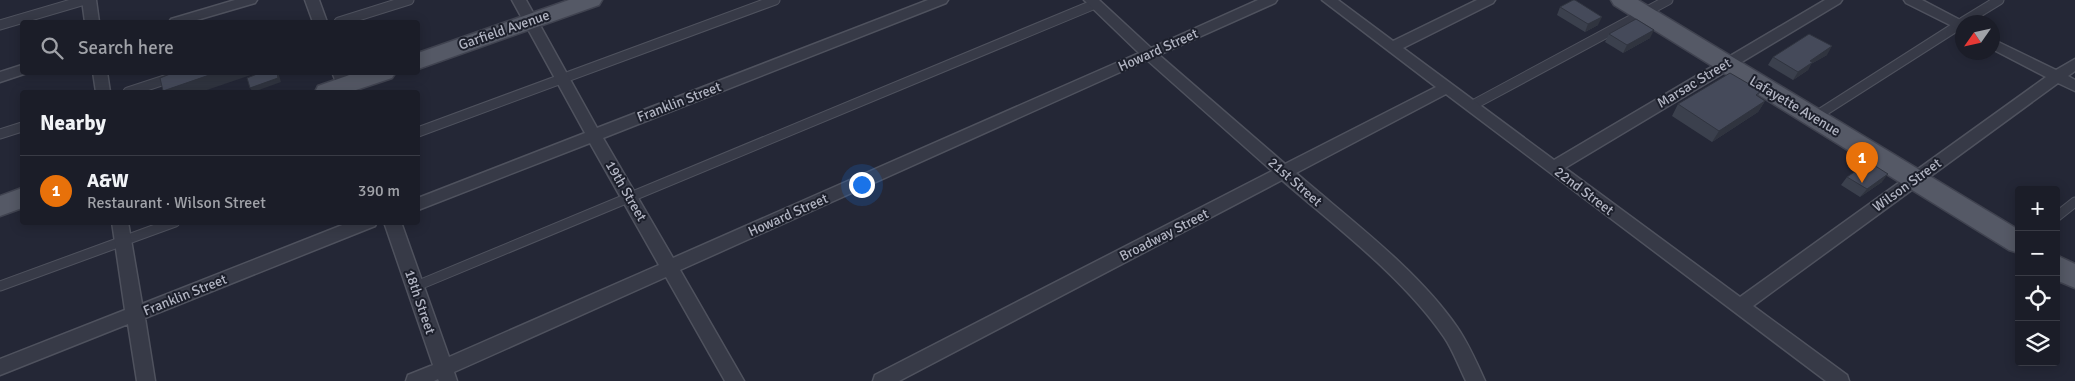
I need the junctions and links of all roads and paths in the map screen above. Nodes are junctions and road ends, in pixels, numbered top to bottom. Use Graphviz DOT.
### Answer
graph roads {
  1 [pos="85,0"];
  2 [pos="90,0"];
  3 [pos="250,0"];
  4 [pos="312,0"];
  5 [pos="409,0"];
  6 [pos="519,0"];
  7 [pos="591,0"];
  8 [pos="775,0"];
  9 [pos="941,0"];
  10 [pos="1270,0"];
  11 [pos="1329,0"];
  12 [pos="1488,0"];
  13 [pos="1622,0"];
  14 [pos="1668,0"];
  15 [pos="1835,0"];
  16 [pos="1911,0"];
  17 [pos="1999,0"];
  18 [pos="1093,2"];
  19 [pos="1644,13"];
  20 [pos="1976,15"];
  21 [pos="92,20"];
  22 [pos="183,20"];
  23 [pos="319,20"];
  24 [pos="345,20"];
  25 [pos="531,21"];
  26 [pos="1955,21"];
  27 [pos="0,25"];
  28 [pos="1955,28"];
  29 [pos="2000,47"];
  30 [pos="1393,48"];
  31 [pos="1149,54"];
  32 [pos="420,60"];
  33 [pos="1726,64"];
  34 [pos="2075,64"];
  35 [pos="20,71"];
  36 [pos="100,75"];
  37 [pos="180,75"];
  38 [pos="374,75"];
  39 [pos="0,77"];
  40 [pos="2057,77"];
  41 [pos="563,78"];
  42 [pos="339,86"];
  43 [pos="2075,86"];
  44 [pos="1446,88"];
  45 [pos="103,90"];
  46 [pos="134,90"];
  47 [pos="1471,106"];
  48 [pos="1814,118"];
  49 [pos="20,128"];
  50 [pos="420,131"];
  51 [pos="0,134"];
  52 [pos="594,136"];
  53 [pos="1553,168"];
  54 [pos="1284,173"];
  55 [pos="1914,179"];
  56 [pos="630,198"];
  57 [pos="20,199"];
  58 [pos="2075,202"];
  59 [pos="420,203"];
  60 [pos="0,206"];
  61 [pos="2060,214"];
  62 [pos="120,225"];
  63 [pos="167,225"];
  64 [pos="361,225"];
  65 [pos="393,225"];
  66 [pos="2015,241"];
  67 [pos="123,242"];
  68 [pos="669,268"];
  69 [pos="2060,269"];
  70 [pos="2075,278"];
  71 [pos="0,286"];
  72 [pos="414,287"];
  73 [pos="1739,307"];
  74 [pos="136,314"];
  75 [pos="0,367"];
  76 [pos="446,375"];
  77 [pos="146,381"];
  78 [pos="415,381"];
  79 [pos="735,381"];
  80 [pos="882,381"];
  81 [pos="1476,381"];
  82 [pos="1840,381"];
  1 -- 27 [label="lane"];
  2 -- 21 [label="street"];
  3 -- 22 [label="street"];
  4 -- 23 [label="street"];
  5 -- 24 [label="lane"];
  6 -- 25 [label="street, 19th Street"];
  7 -- 25 [label="main road, Garfield Avenue"];
  8 -- 41 [label="lane"];
  9 -- 52 [label="street, Franklin Street"];
  10 -- 31 [label="street, Howard Street"];
  11 -- 30 [label="street, 22nd Street"];
  12 -- 30 [label="street"];
  13 -- 19 [label="main road, Lafayette Avenue"];
  14 -- 19 [label="lane"];
  15 -- 33 [label="street, Marsac Street"];
  16 -- 26 [label="street"];
  17 -- 20 [label="lane"];
  18 -- 31 [label="street, 21st Street"];
  18 -- 56 [label="lane"];
  19 -- 33 [label="main road, Lafayette Avenue"];
  19 -- 47 [label="lane"];
  25 -- 32 [label="main road, Garfield Avenue"];
  25 -- 41 [label="street, 19th Street"];
  28 -- 48 [label="lane"];
  29 -- 40 [label="street"];
  30 -- 44 [label="street, 22nd Street"];
  31 -- 54 [label="street, 21st Street"];
  31 -- 68 [label="street, Howard Street"];
  33 -- 48 [label="main road, Lafayette Avenue"];
  33 -- 53 [label="street, Marsac Street"];
  34 -- 40 [label="street, Wilson Street"];
  35 -- 39 [label="street"];
  36 -- 45 [label="street"];
  37 -- 46 [label="lane"];
  38 -- 42 [label="main road"];
  40 -- 43 [label="street"];
  40 -- 55 [label="street, Wilson Street"];
  41 -- 50 [label="lane"];
  41 -- 52 [label="street, 19th Street"];
  44 -- 47 [label="street, 22nd Street"];
  44 -- 54 [label="street, Broadway Street"];
  47 -- 53 [label="street, 22nd Street"];
  48 -- 55 [label="main road, Lafayette Avenue"];
  49 -- 51 [label="lane"];
  52 -- 56 [label="street, 19th Street"];
  52 -- 59 [label="street, Franklin Street"];
  53 -- 73 [label="street, 22nd Street"];
  54 -- 80 [label="street, Broadway Street"];
  54 -- 81 [label="street, 21st Street"];
  55 -- 66 [label="main road, Lafayette Avenue"];
  55 -- 73 [label="street, Wilson Street"];
  56 -- 68 [label="street, 19th Street"];
  56 -- 72 [label="lane"];
  57 -- 60 [label="main road"];
  58 -- 61 [label="lane"];
  62 -- 67 [label="street"];
  63 -- 67 [label="lane"];
  64 -- 74 [label="street, Franklin Street"];
  65 -- 72 [label="street, 18th Street"];
  67 -- 71 [label="lane"];
  67 -- 74 [label="street"];
  68 -- 76 [label="street, Howard Street"];
  68 -- 79 [label="street, 19th Street"];
  69 -- 70 [label="main road"];
  72 -- 76 [label="street, 18th Street"];
  73 -- 82 [label="street, 22nd Street"];
  74 -- 75 [label="street, Franklin Street"];
  74 -- 77 [label="street"];
  76 -- 78 [label="street, Howard Street"];
}
